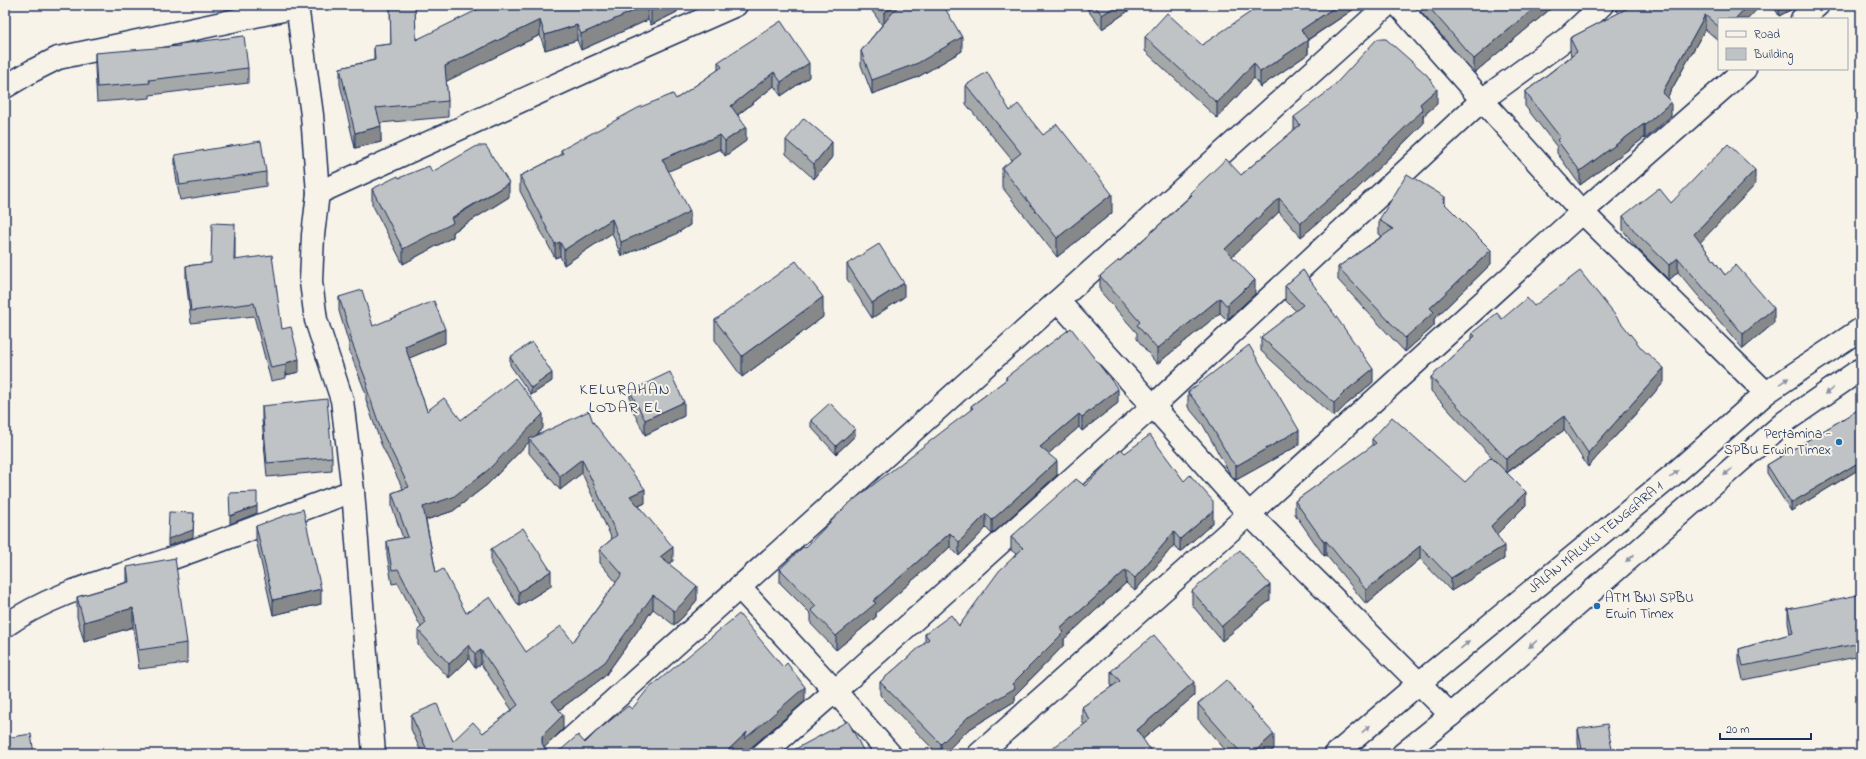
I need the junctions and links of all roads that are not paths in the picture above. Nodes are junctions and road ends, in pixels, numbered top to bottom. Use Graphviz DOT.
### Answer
graph roads {
  1 [pos="736,5"];
  2 [pos="1387,5"];
  3 [pos="1398,5"];
  4 [pos="1602,5"];
  5 [pos="1818,5"];
  6 [pos="297,6"];
  7 [pos="1803,18"];
  8 [pos="1744,70"];
  9 [pos="5,86"];
  10 [pos="1482,100"];
  11 [pos="318,193"];
  12 [pos="1582,212"];
  13 [pos="1058,301"];
  14 [pos="1861,329"];
  15 [pos="1861,369"];
  16 [pos="1766,393"];
  17 [pos="1153,406"];
  18 [pos="353,491"];
  19 [pos="1249,514"];
  20 [pos="739,587"];
  21 [pos="5,626"];
  22 [pos="1418,684"];
  23 [pos="835,691"];
  24 [pos="1451,715"];
  25 [pos="374,754"];
  26 [pos="554,754"];
  27 [pos="763,754"];
  28 [pos="890,754"];
  29 [pos="979,754"];
  30 [pos="1336,754"];
  31 [pos="1403,754"];
  1 -- 11 [label="street"];
  2 -- 13 [label="street"];
  3 -- 10 [label="street"];
  4 -- 10 [label="street"];
  5 -- 7 [label="street"];
  6 -- 9 [label="street"];
  6 -- 11 [label="street"];
  8 -- 12 [label="street"];
  10 -- 12 [label="street"];
  10 -- 17 [label="street"];
  11 -- 18 [label="street"];
  12 -- 16 [label="street"];
  12 -- 19 [label="street"];
  13 -- 17 [label="street"];
  13 -- 20 [label="street"];
  16 -- 14 [label="street, JALAN MALUKU TENGGARA 1, one-way"];
  15 -- 24 [label="street, one-way"];
  22 -- 16 [label="street, JALAN MALUKU TENGGARA 1, one-way"];
  17 -- 19 [label="street"];
  17 -- 23 [label="street"];
  18 -- 21 [label="street"];
  18 -- 25 [label="street"];
  19 -- 22 [label="street"];
  19 -- 29 [label="street"];
  20 -- 23 [label="street"];
  20 -- 26 [label="street"];
  22 -- 24 [label="street"];
  30 -- 22 [label="street, JALAN MALUKU TENGGARA 1, one-way"];
  23 -- 27 [label="street"];
  23 -- 28 [label="street"];
  24 -- 31 [label="street"];
}
